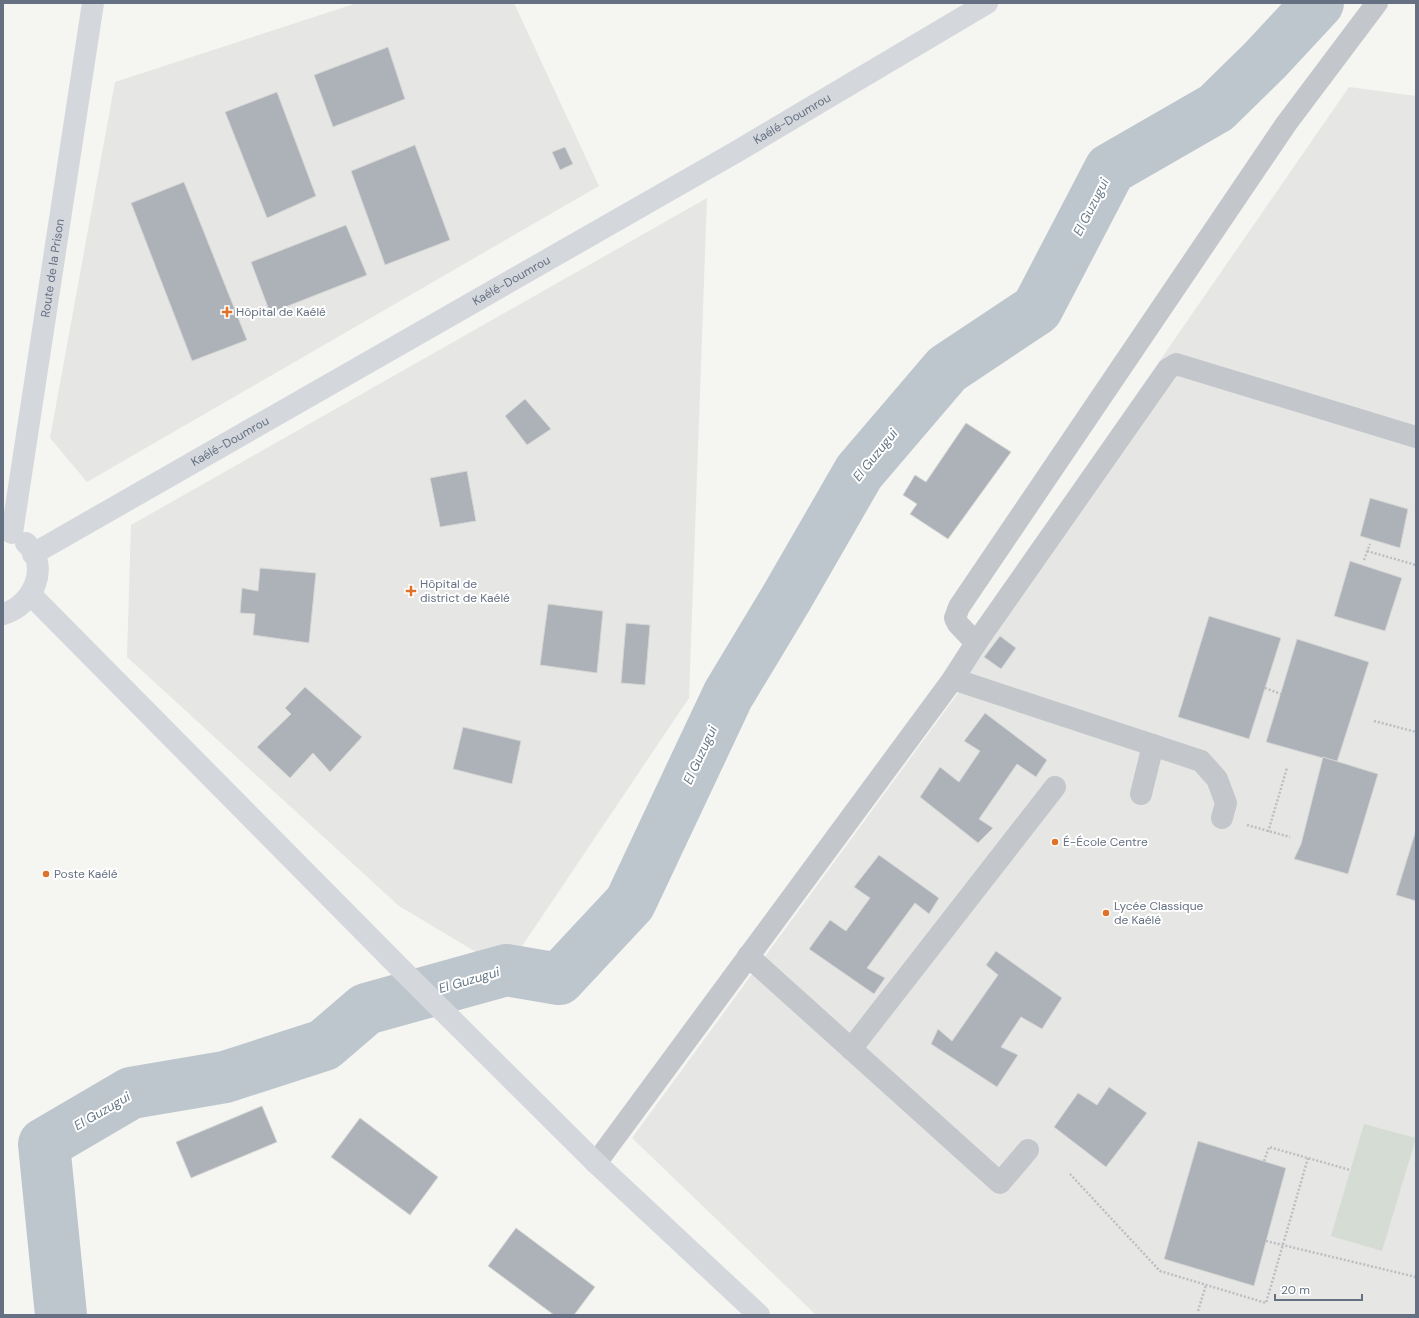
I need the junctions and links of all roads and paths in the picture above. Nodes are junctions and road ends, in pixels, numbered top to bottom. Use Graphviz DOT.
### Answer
graph roads {
  1 [pos="93,3"];
  2 [pos="987,3"];
  3 [pos="1377,3"];
  4 [pos="1416,437"];
  5 [pos="7,532"];
  6 [pos="1370,544"];
  7 [pos="1367,551"];
  8 [pos="33,554"];
  9 [pos="1364,560"];
  10 [pos="1416,565"];
  11 [pos="31,595"];
  12 [pos="3,614"];
  13 [pos="976,643"];
  14 [pos="953,679"];
  15 [pos="1265,688"];
  16 [pos="1281,694"];
  17 [pos="1374,721"];
  18 [pos="1416,732"];
  19 [pos="1153,745"];
  20 [pos="1287,768"];
  21 [pos="1055,787"];
  22 [pos="1141,794"];
  23 [pos="1222,818"];
  24 [pos="1268,832"];
  25 [pos="1290,837"];
  26 [pos="748,956"];
  27 [pos="851,1049"];
  28 [pos="1028,1150"];
  29 [pos="1308,1158"];
  30 [pos="1264,1161"];
  31 [pos="596,1163"];
  32 [pos="1350,1170"];
  33 [pos="1070,1174"];
  34 [pos="1266,1241"];
  35 [pos="1283,1246"];
  36 [pos="1416,1277"];
  37 [pos="1206,1285"];
  38 [pos="1198,1311"];
  39 [pos="759,1315"];
  1 -- 5 [label="main road, Route de la Prison"];
  2 -- 8 [label="main road, Kaélé-Doumrou"];
  3 -- 13 [label="street"];
  4 -- 13 [label="street"];
  5 -- 8 [label="main road"];
  6 -- 7 [label="path"];
  7 -- 9 [label="path"];
  7 -- 10 [label="path"];
  8 -- 11 [label="main road"];
  11 -- 12 [label="main road"];
  11 -- 31 [label="main road"];
  13 -- 14 [label="street"];
  14 -- 19 [label="street"];
  14 -- 26 [label="street"];
  15 -- 16 [label="path"];
  17 -- 18 [label="path"];
  19 -- 22 [label="street"];
  19 -- 23 [label="street"];
  20 -- 24 [label="path"];
  21 -- 27 [label="street"];
  23 -- 24 [label="path"];
  24 -- 25 [label="path"];
  26 -- 27 [label="street"];
  26 -- 31 [label="street"];
  27 -- 28 [label="street"];
  29 -- 30 [label="path"];
  29 -- 32 [label="path"];
  29 -- 35 [label="path"];
  31 -- 39 [label="main road"];
  33 -- 37 [label="path"];
  34 -- 35 [label="path"];
  35 -- 36 [label="path"];
  35 -- 37 [label="path"];
  37 -- 38 [label="path"];
}
